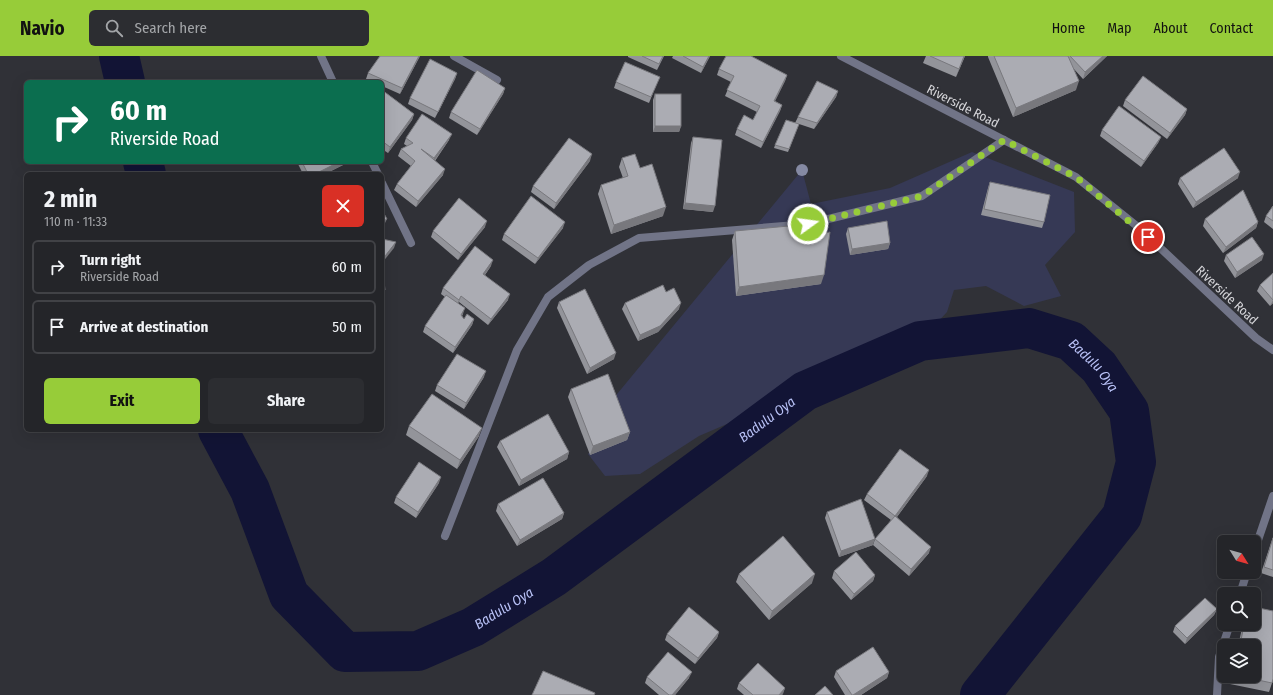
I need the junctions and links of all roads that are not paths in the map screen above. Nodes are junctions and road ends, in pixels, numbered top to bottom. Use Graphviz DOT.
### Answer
graph roads {
  1 [pos="321,56"];
  2 [pos="454,56"];
  3 [pos="841,56"];
  4 [pos="332,80"];
  5 [pos="497,80"];
  6 [pos="1004,140"];
  7 [pos="384,187"];
  8 [pos="411,243"];
  9 [pos="1273,350"];
  10 [pos="1273,496"];
  11 [pos="1260,535"];
  12 [pos="445,536"];
  13 [pos="1228,631"];
  14 [pos="1217,695"];
  1 -- 4 [label="street"];
  2 -- 5 [label="street"];
  3 -- 6 [label="street, Riverside Road"];
  6 -- 9 [label="street, Riverside Road"];
  6 -- 12 [label="street"];
  7 -- 8 [label="street"];
  10 -- 11 [label="street"];
  13 -- 14 [label="street"];
}
